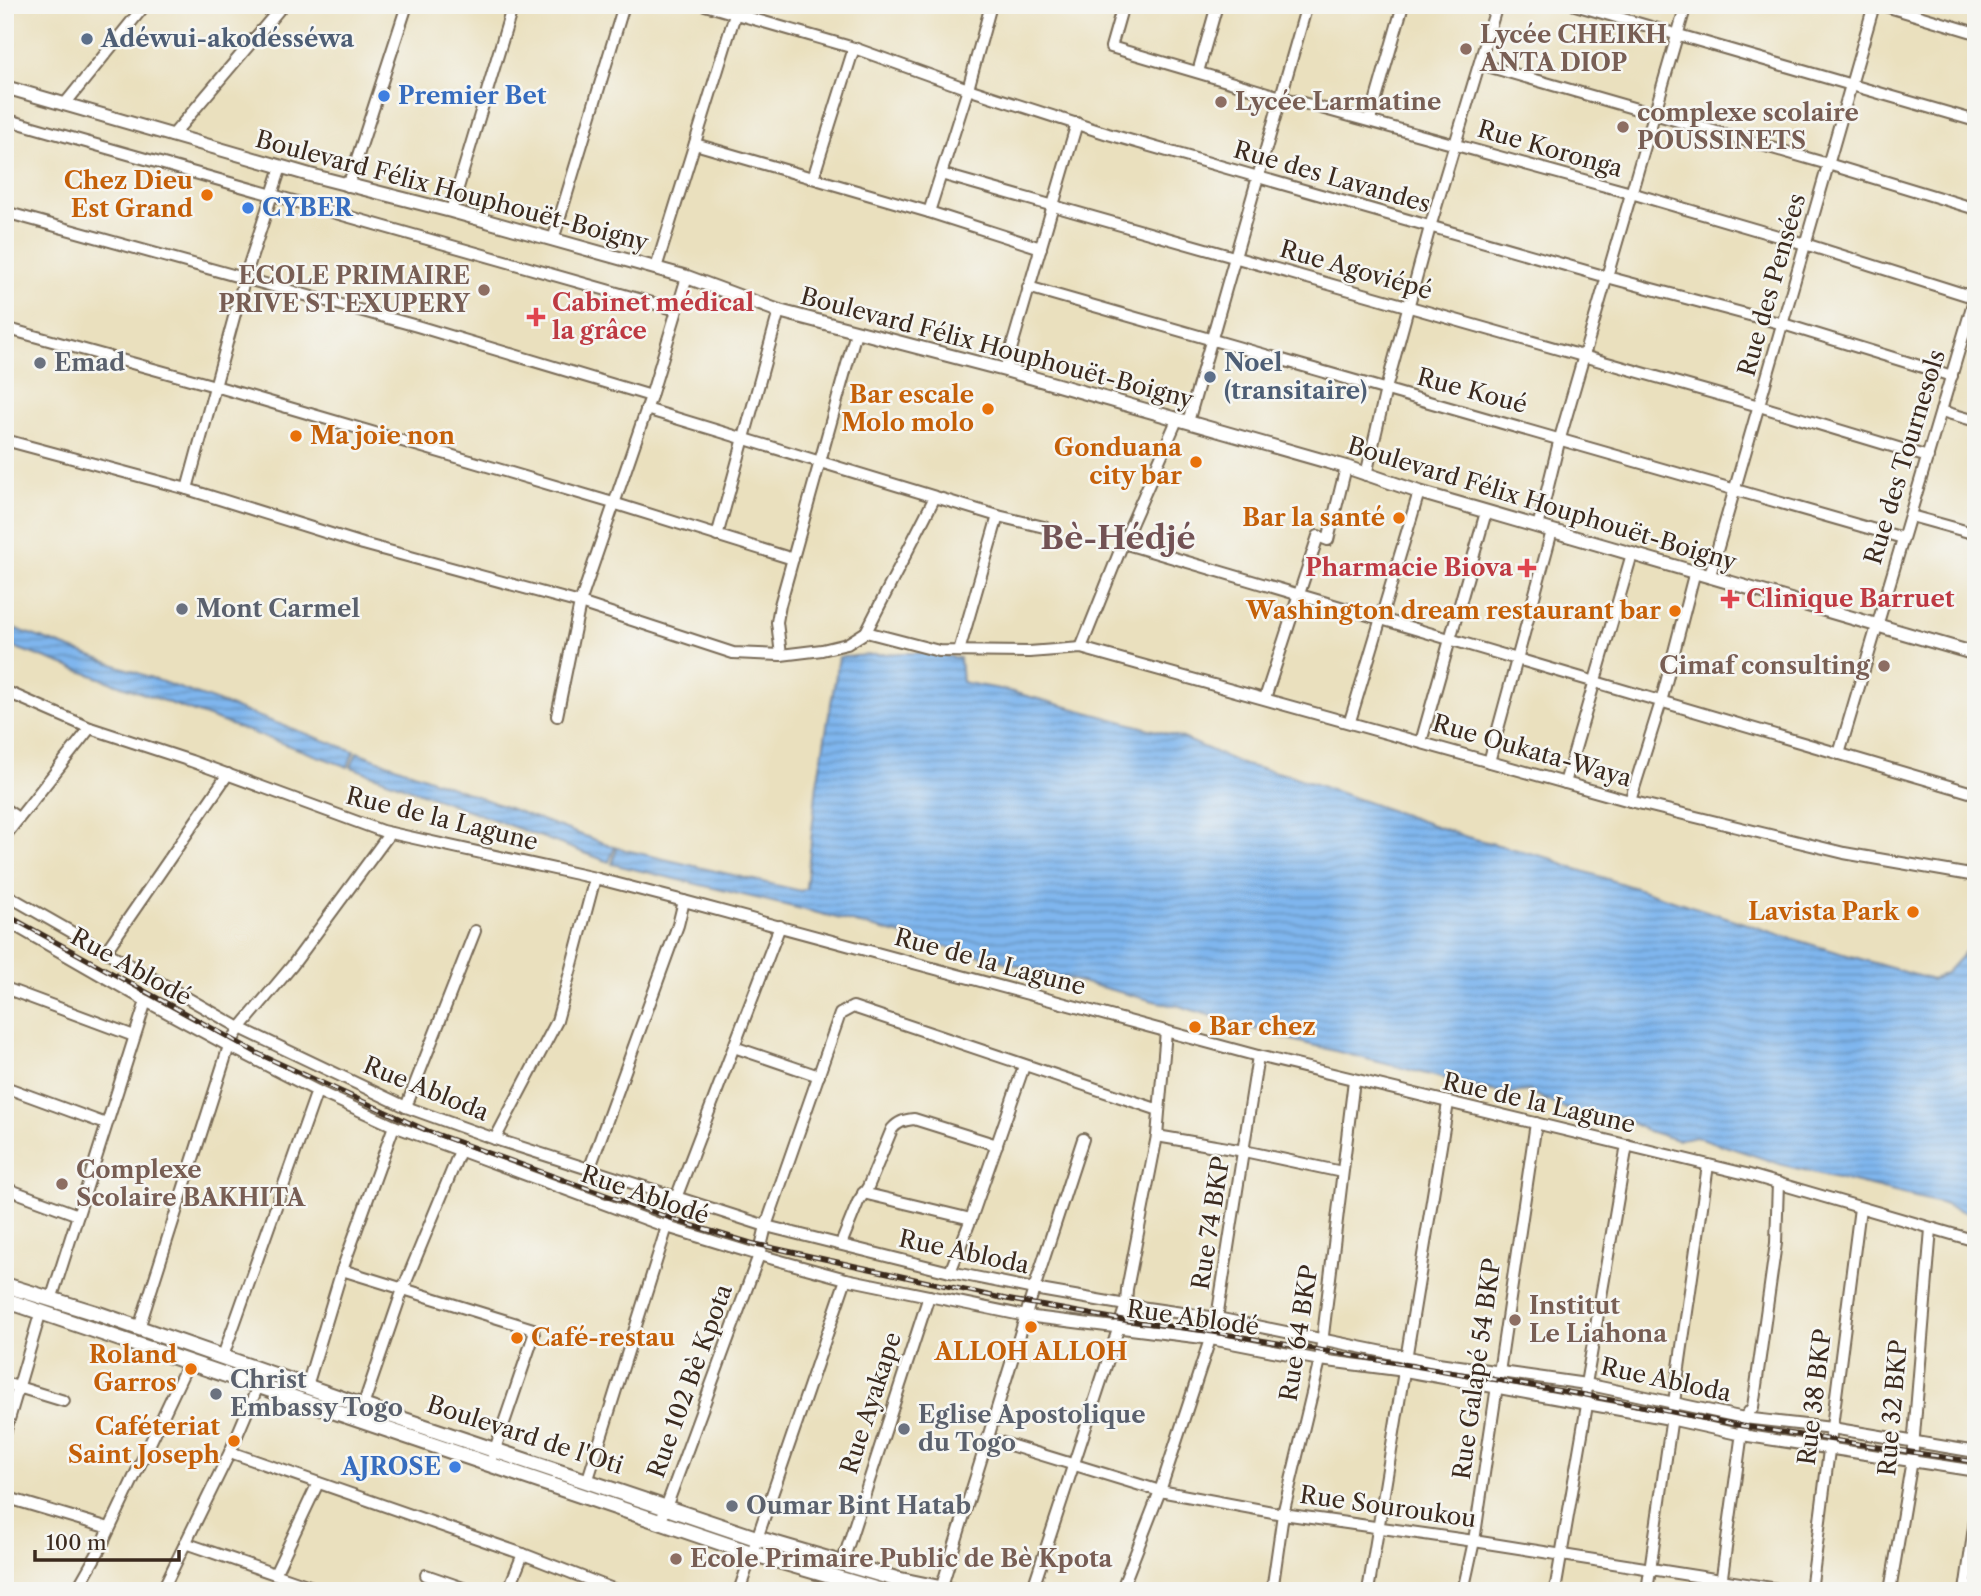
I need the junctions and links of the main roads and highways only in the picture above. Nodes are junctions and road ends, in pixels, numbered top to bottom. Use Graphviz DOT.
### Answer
graph roads {
  1 [pos="5,1285"];
  2 [pos="5,1300"];
  3 [pos="46,1306"];
  4 [pos="895,1585"];
  5 [pos="947,1590"];
  6 [pos="882,1591"];
  1 -- 3 [label="main road, Boulevard de l'Oti"];
  2 -- 3 [label="main road, Boulevard de l'Oti"];
  3 -- 4 [label="main road, Boulevard de l'Oti"];
  3 -- 6 [label="main road, Boulevard de l'Oti"];
  4 -- 5 [label="main road, Boulevard de l'Oti"];
}
